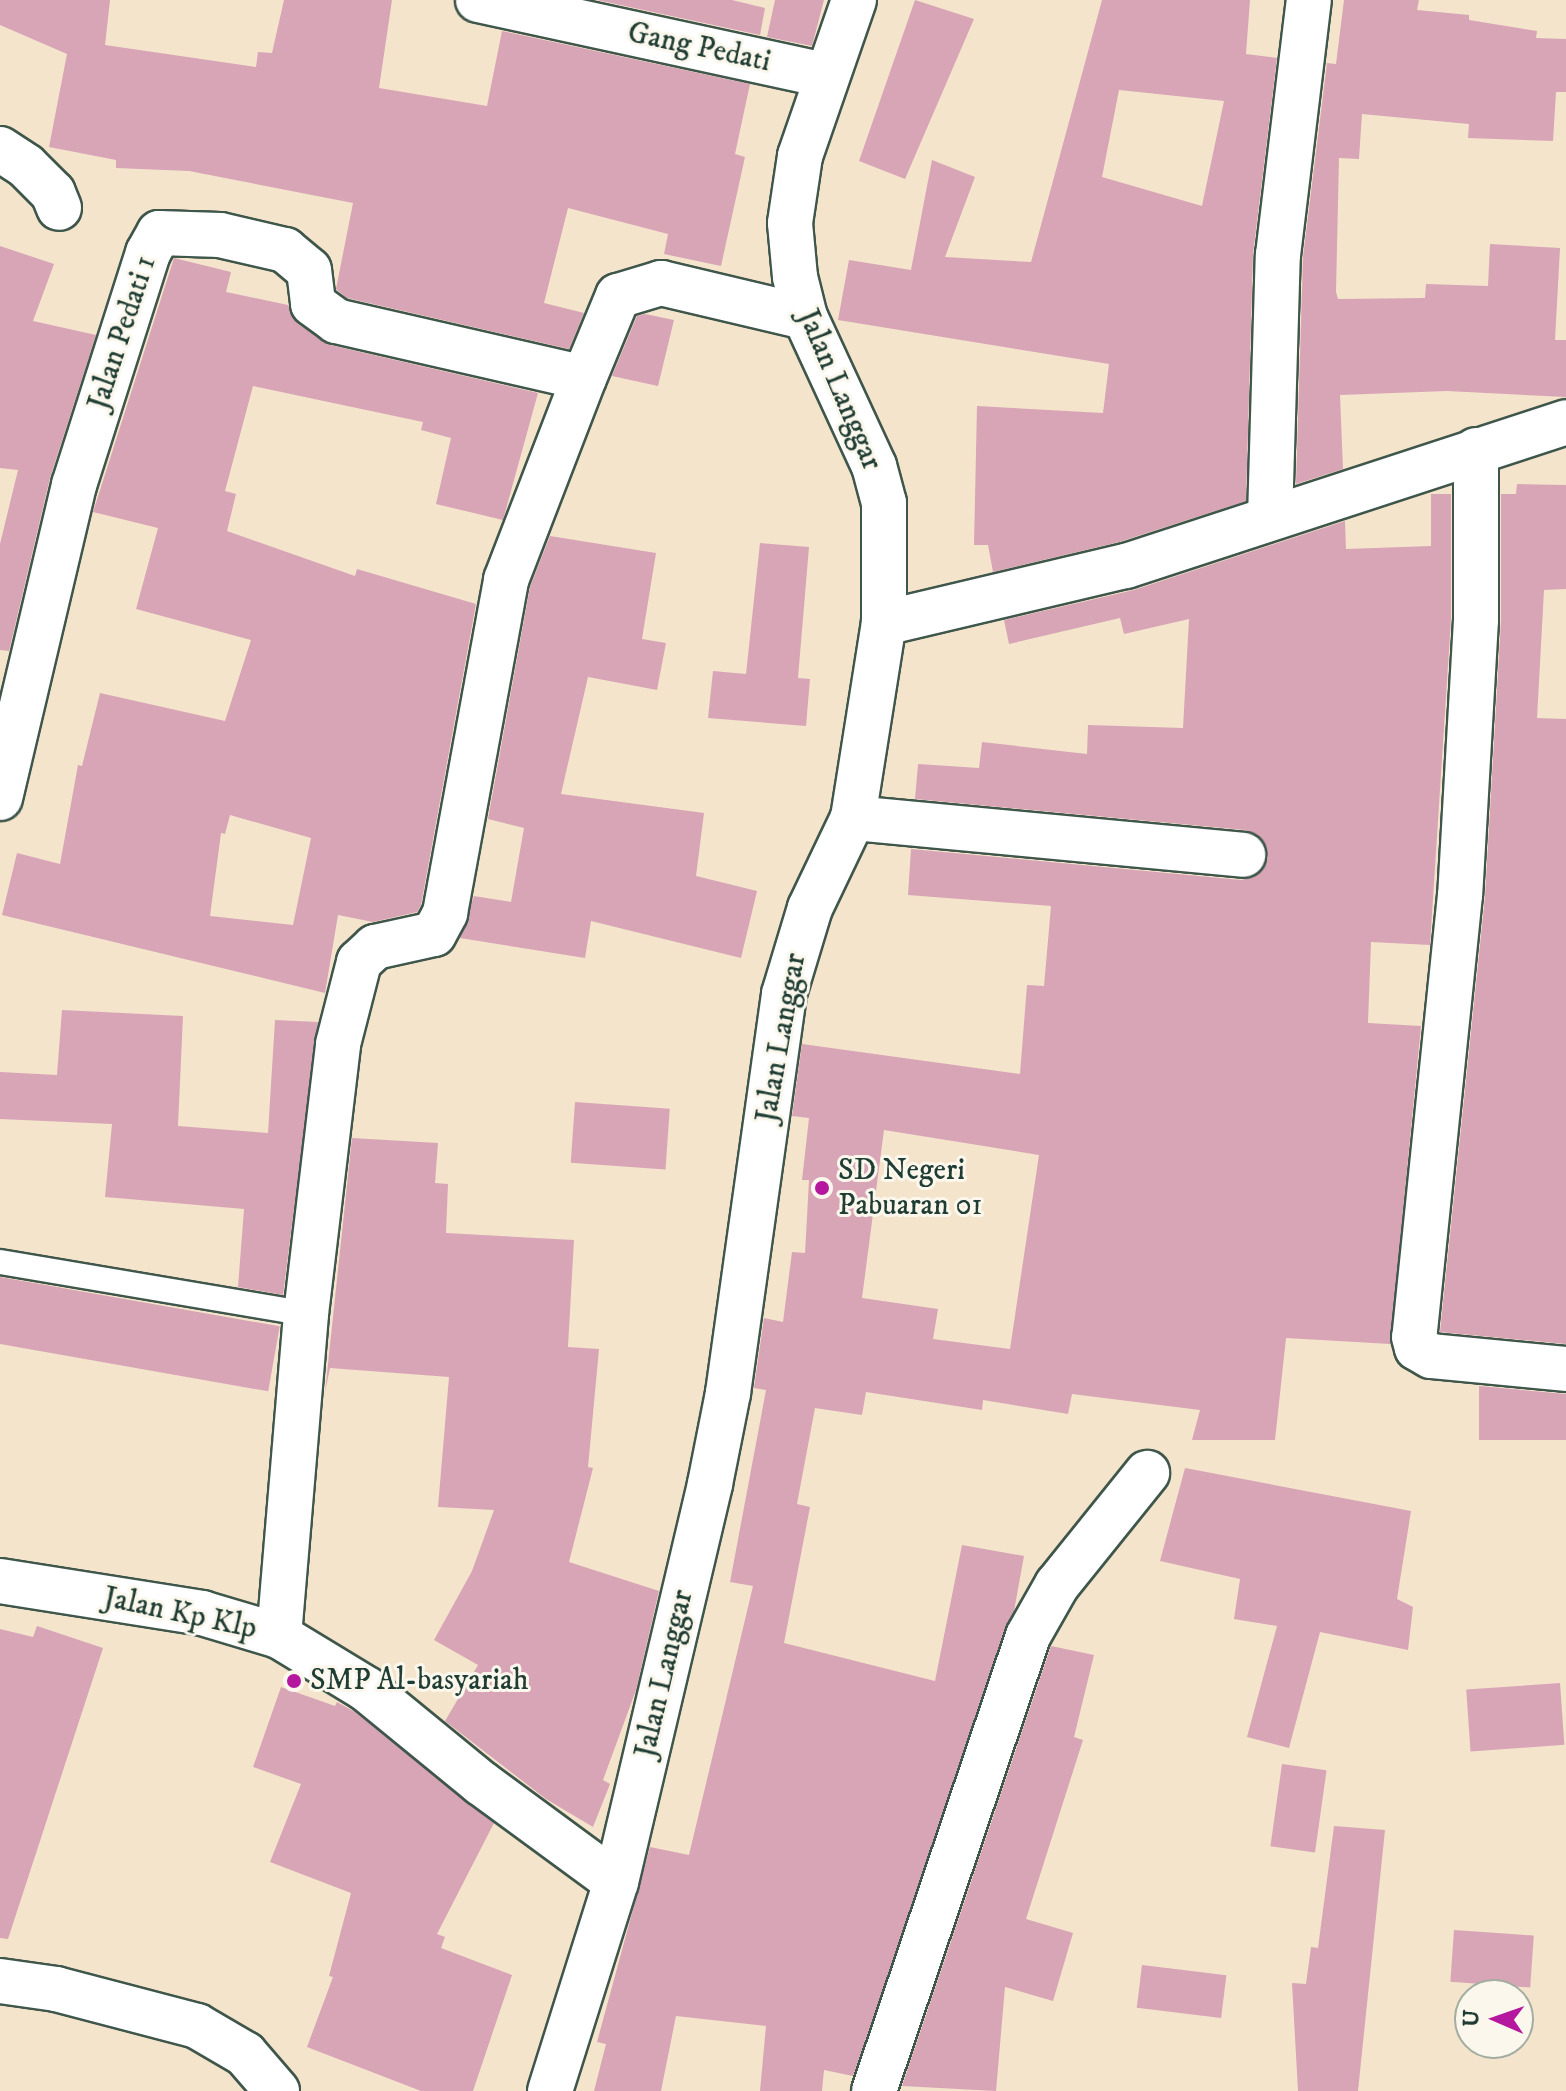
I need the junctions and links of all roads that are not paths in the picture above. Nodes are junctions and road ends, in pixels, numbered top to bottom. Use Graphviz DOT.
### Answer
graph roads {
  1 [pos="478,0"];
  2 [pos="854,0"];
  3 [pos="1309,0"];
  4 [pos="826,75"];
  5 [pos="0,149"];
  6 [pos="59,208"];
  7 [pos="805,317"];
  8 [pos="584,378"];
  9 [pos="1566,422"];
  10 [pos="1476,450"];
  11 [pos="1270,518"];
  12 [pos="884,623"];
  13 [pos="0,798"];
  14 [pos="853,818"];
  15 [pos="1243,855"];
  16 [pos="0,1262"];
  17 [pos="306,1314"];
  18 [pos="1566,1369"];
  19 [pos="1147,1473"];
  20 [pos="0,1581"];
  21 [pos="279,1636"];
  22 [pos="616,1882"];
  23 [pos="0,1981"];
  24 [pos="277,2091"];
  25 [pos="550,2091"];
  26 [pos="874,2091"];
  1 -- 4 [label="street, Gang Pedati"];
  2 -- 4 [label="street, Jalan Langgar"];
  3 -- 11 [label="street"];
  4 -- 7 [label="street, Jalan Langgar"];
  5 -- 6 [label="street"];
  7 -- 8 [label="street"];
  7 -- 12 [label="street, Jalan Langgar"];
  8 -- 13 [label="street, Jalan Pedati 1"];
  8 -- 17 [label="street"];
  9 -- 10 [label="street"];
  10 -- 11 [label="street"];
  10 -- 18 [label="street"];
  11 -- 12 [label="street"];
  12 -- 14 [label="street, Jalan Langgar"];
  14 -- 15 [label="street"];
  14 -- 22 [label="street, Jalan Langgar"];
  16 -- 17 [label="lane"];
  17 -- 21 [label="street"];
  19 -- 26 [label="street"];
  20 -- 21 [label="street, Jalan Kp Klp"];
  21 -- 22 [label="street, Jalan Kp Klp"];
  22 -- 25 [label="street, Jalan Langgar"];
  23 -- 24 [label="street"];
}
